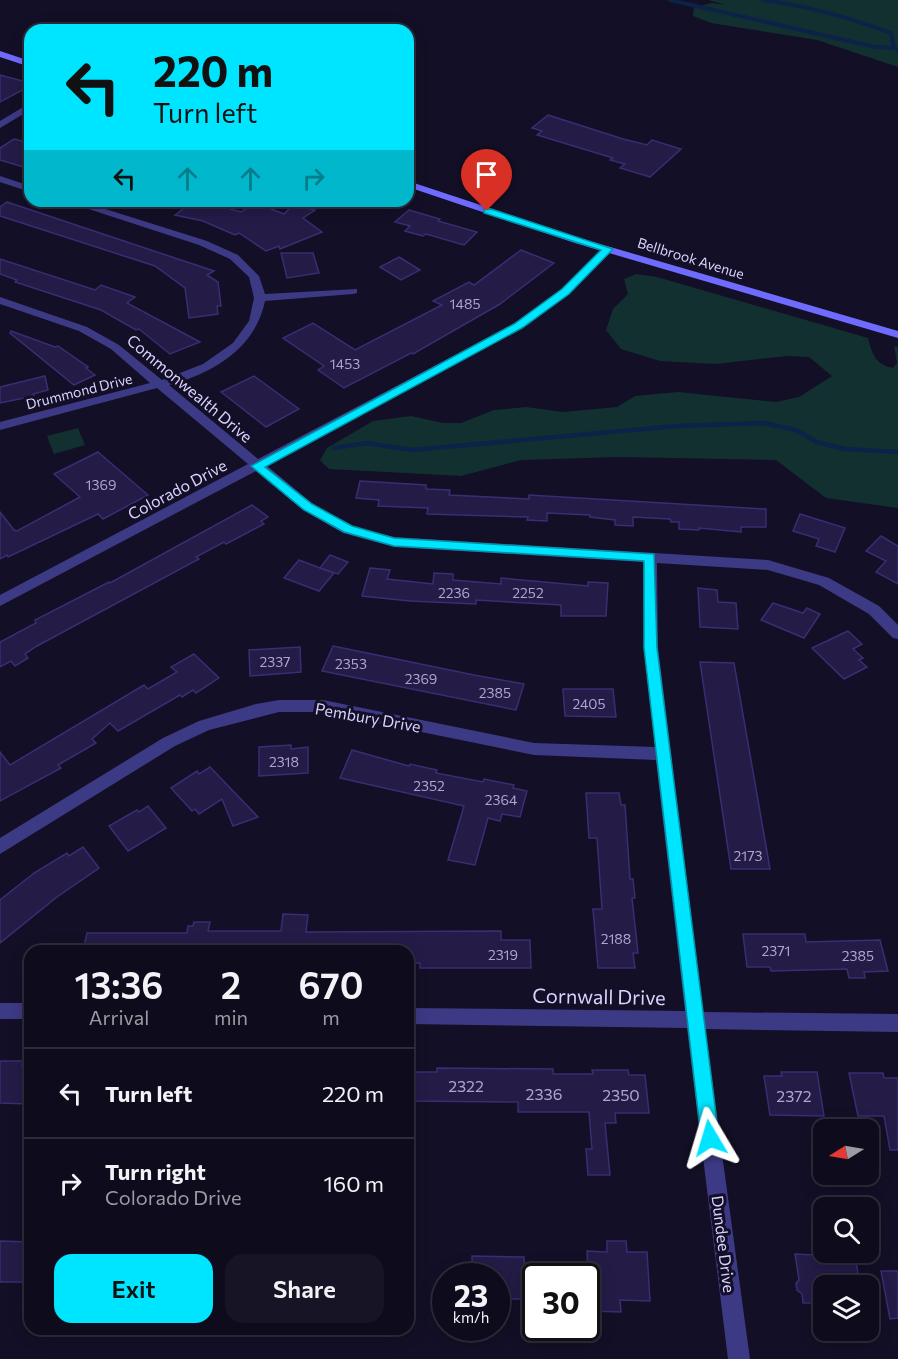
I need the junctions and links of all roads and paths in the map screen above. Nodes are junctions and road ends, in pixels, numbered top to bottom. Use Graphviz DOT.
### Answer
graph roads {
  1 [pos="0,54"];
  2 [pos="24,62"];
  3 [pos="24,110"];
  4 [pos="0,125"];
  5 [pos="0,179"];
  6 [pos="414,185"];
  7 [pos="24,187"];
  8 [pos="88,207"];
  9 [pos="608,249"];
  10 [pos="352,291"];
  11 [pos="260,298"];
  12 [pos="0,300"];
  13 [pos="898,335"];
  14 [pos="162,384"];
  15 [pos="0,426"];
  16 [pos="256,466"];
  17 [pos="650,557"];
  18 [pos="0,601"];
  19 [pos="898,634"];
  20 [pos="663,753"];
  21 [pos="0,847"];
  22 [pos="0,1011"];
  23 [pos="24,1011"];
  24 [pos="414,1016"];
  25 [pos="694,1020"];
  26 [pos="898,1023"];
  27 [pos="739,1359"];
  1 -- 2 [label="street"];
  3 -- 4 [label="street"];
  5 -- 7 [label="street"];
  6 -- 9 [label="street, Bellbrook Avenue"];
  8 -- 11 [label="street"];
  9 -- 13 [label="street, Bellbrook Avenue"];
  9 -- 16 [label="street, Colorado Drive"];
  10 -- 11 [label="street"];
  11 -- 14 [label="street, Drummond Drive"];
  12 -- 14 [label="street, Commonwealth Drive"];
  14 -- 15 [label="street, Drummond Drive"];
  14 -- 16 [label="street, Commonwealth Drive"];
  16 -- 17 [label="street, Commonwealth Drive"];
  16 -- 18 [label="street, Colorado Drive"];
  17 -- 19 [label="street, Commonwealth Drive"];
  17 -- 20 [label="street, Dundee Drive"];
  20 -- 21 [label="street, Pembury Drive"];
  20 -- 25 [label="street, Dundee Drive"];
  22 -- 23 [label="street"];
  24 -- 25 [label="street, Cornwall Drive"];
  25 -- 26 [label="street, Cornwall Drive"];
  25 -- 27 [label="street, Dundee Drive"];
}
